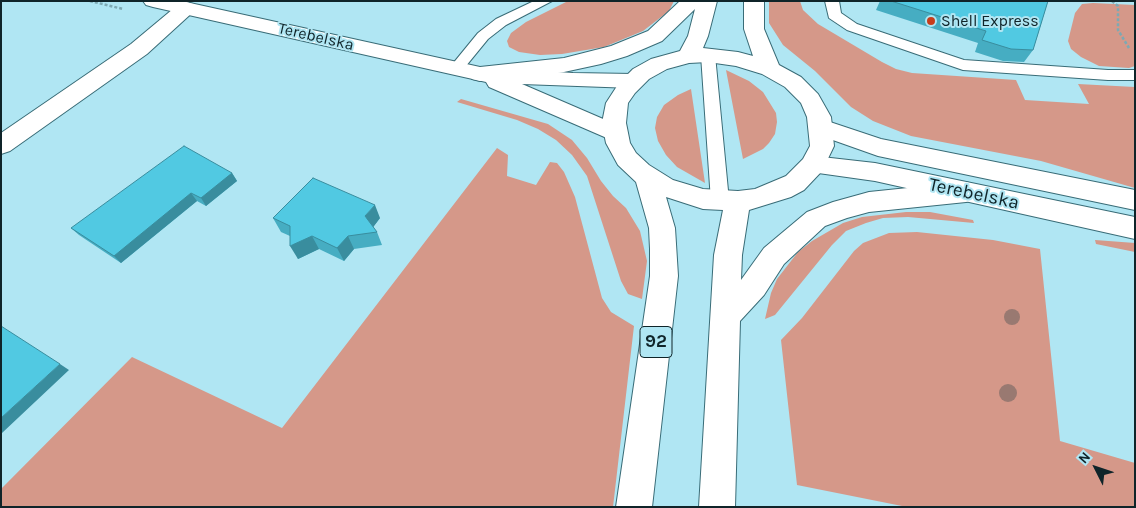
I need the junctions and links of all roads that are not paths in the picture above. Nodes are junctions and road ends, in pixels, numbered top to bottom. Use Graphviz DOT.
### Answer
graph roads {
  1 [pos="153,1"];
  2 [pos="545,1"];
  3 [pos="692,1"];
  4 [pos="707,1"];
  5 [pos="754,1"];
  6 [pos="832,1"];
  7 [pos="186,8"];
  8 [pos="698,56"];
  9 [pos="456,69"];
  10 [pos="770,69"];
  11 [pos="480,74"];
  12 [pos="1135,75"];
  13 [pos="633,81"];
  14 [pos="821,127"];
  15 [pos="616,134"];
  16 [pos="1,145"];
  17 [pos="813,165"];
  18 [pos="648,178"];
  19 [pos="966,192"];
  20 [pos="1135,200"];
  21 [pos="729,201"];
  22 [pos="1135,228"];
  23 [pos="726,316"];
  24 [pos="634,507"];
  25 [pos="717,507"];
  1 -- 7 [label="main road, Terebelska"];
  2 -- 9 [label="lane"];
  3 -- 11 [label="main road"];
  4 -- 8 [label="main road"];
  5 -- 10 [label="main road"];
  6 -- 12 [label="lane"];
  7 -- 9 [label="main road, Terebelska"];
  7 -- 16 [label="main road"];
  8 -- 10 [label="main road"];
  8 -- 13 [label="main road"];
  8 -- 21 [label="lane"];
  9 -- 11 [label="main road, Terebelska"];
  10 -- 14 [label="main road"];
  11 -- 13 [label="main road, Terebelska"];
  11 -- 15 [label="main road, Terebelska"];
  13 -- 15 [label="main road"];
  14 -- 17 [label="main road"];
  14 -- 20 [label="main road, Terebelska"];
  15 -- 18 [label="main road"];
  17 -- 19 [label="main road, Terebelska"];
  17 -- 21 [label="main road"];
  18 -- 21 [label="main road"];
  18 -- 24 [label="main road, 92"];
  19 -- 22 [label="main road, Terebelska"];
  19 -- 23 [label="main road"];
  21 -- 23 [label="main road"];
  23 -- 25 [label="main road"];
}
